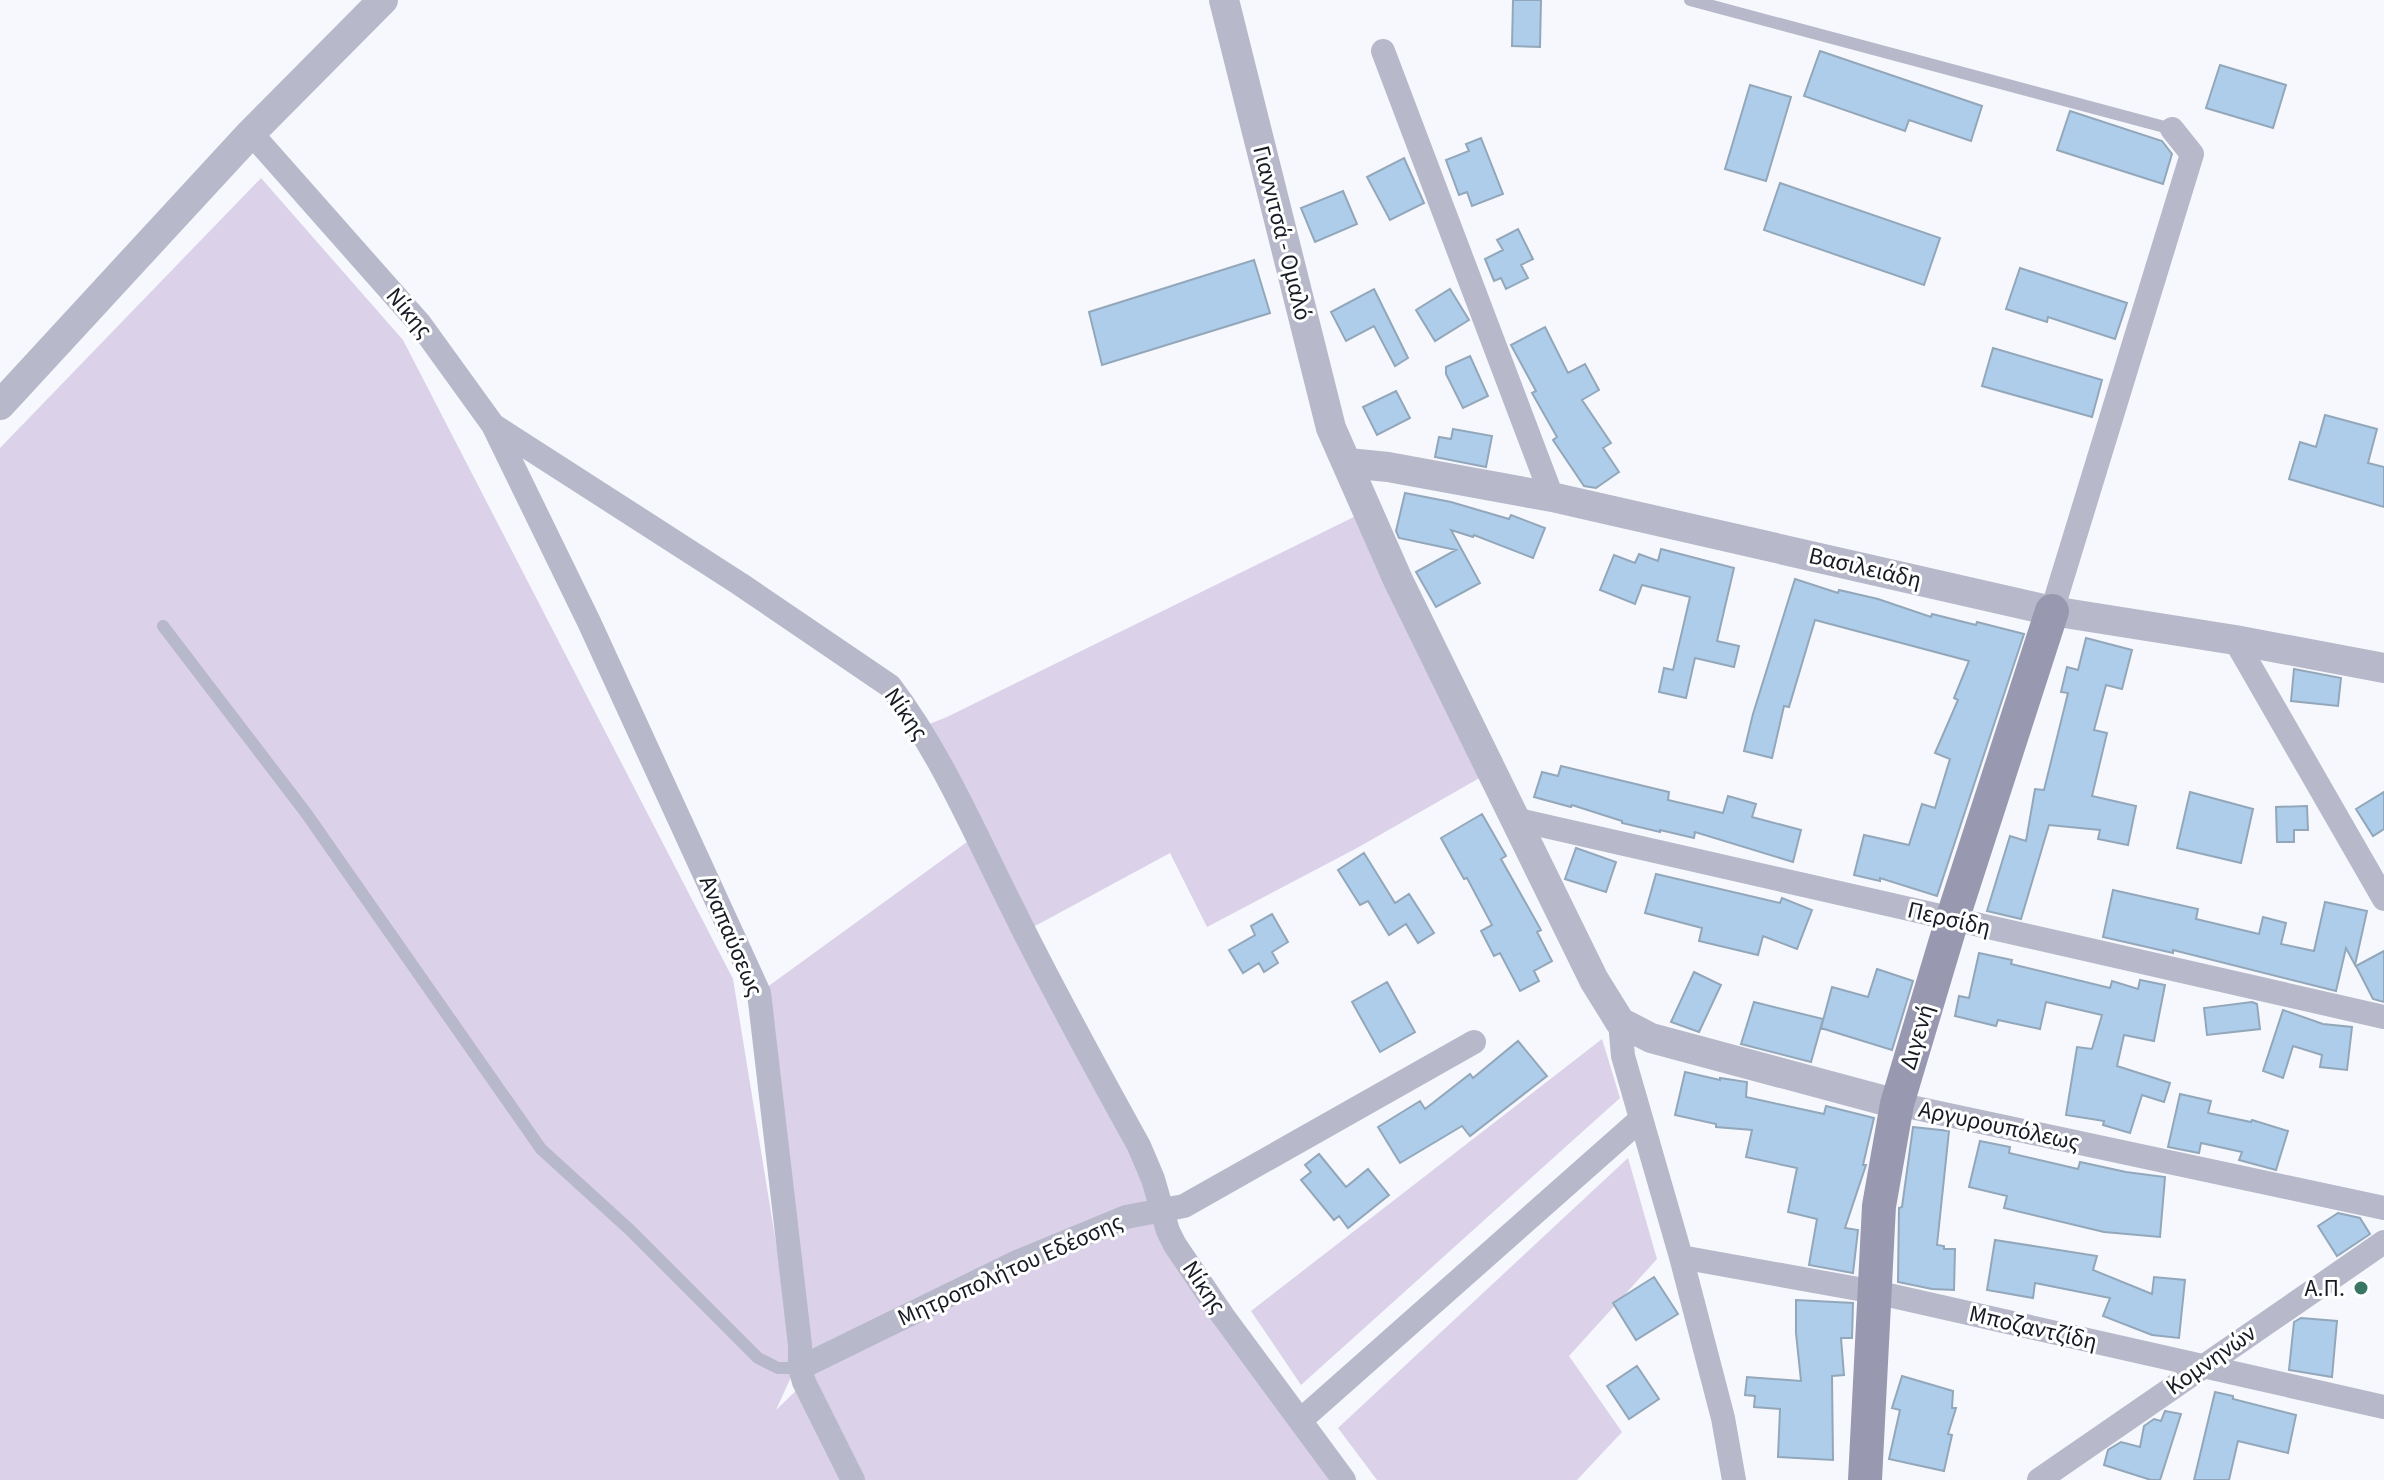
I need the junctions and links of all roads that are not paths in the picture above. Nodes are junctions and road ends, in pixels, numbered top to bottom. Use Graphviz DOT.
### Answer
graph roads {
  1 [pos="383,0"];
  2 [pos="1224,0"];
  3 [pos="1690,0"];
  4 [pos="1383,51"];
  5 [pos="2172,129"];
  6 [pos="251,133"];
  7 [pos="0,405"];
  8 [pos="493,425"];
  9 [pos="1348,463"];
  10 [pos="1552,497"];
  11 [pos="2052,611"];
  12 [pos="163,626"];
  13 [pos="2235,640"];
  14 [pos="2384,668"];
  15 [pos="1514,819"];
  16 [pos="2384,899"];
  17 [pos="1952,920"];
  18 [pos="2384,1017"];
  19 [pos="1620,1022"];
  20 [pos="1474,1042"];
  21 [pos="1897,1104"];
  22 [pos="1641,1119"];
  23 [pos="2384,1208"];
  24 [pos="1163,1211"];
  25 [pos="2384,1242"];
  26 [pos="1681,1257"];
  27 [pos="1875,1292"];
  28 [pos="2201,1367"];
  29 [pos="800,1368"];
  30 [pos="2384,1407"];
  31 [pos="1302,1419"];
  32 [pos="853,1480"];
  33 [pos="1344,1480"];
  34 [pos="1734,1480"];
  35 [pos="1865,1480"];
  36 [pos="2039,1480"];
  1 -- 6 [label="street"];
  2 -- 9 [label="street, Γιαννιτσά - Ομαλό"];
  3 -- 5 [label="lane"];
  4 -- 10 [label="street"];
  5 -- 11 [label="street"];
  6 -- 7 [label="street"];
  6 -- 8 [label="street, Νίκης"];
  8 -- 24 [label="street, Νίκης"];
  8 -- 29 [label="street, Αναπαύσεως"];
  9 -- 10 [label="street, Βασιλειάδη"];
  9 -- 15 [label="street, Γιαννιτσά - Ομαλό"];
  10 -- 11 [label="street, Βασιλειάδη"];
  11 -- 13 [label="street, Βασιλειάδη"];
  11 -- 17 [label="main road, Διγενή"];
  12 -- 29 [label="lane"];
  13 -- 14 [label="street, Βασιλειάδη"];
  13 -- 16 [label="street"];
  15 -- 17 [label="street, Περσίδη"];
  15 -- 19 [label="street, Γιαννιτσά - Ομαλό"];
  17 -- 18 [label="street, Περσίδη"];
  17 -- 21 [label="main road, Διγενή"];
  19 -- 21 [label="street, Αργυρουπόλεως"];
  19 -- 22 [label="street"];
  20 -- 24 [label="street, Μητροπολήτου Εδέσσης"];
  21 -- 23 [label="street, Αργυρουπόλεως"];
  21 -- 27 [label="main road, Διγενή"];
  22 -- 26 [label="street"];
  22 -- 31 [label="street"];
  24 -- 29 [label="street, Μητροπολήτου Εδέσσης"];
  24 -- 31 [label="street, Νίκης"];
  25 -- 28 [label="street, Κομνηνών"];
  26 -- 27 [label="street, Μποζαντζίδη"];
  26 -- 34 [label="street"];
  27 -- 28 [label="street, Μποζαντζίδη"];
  27 -- 35 [label="main road, Διγενή"];
  28 -- 30 [label="street, Μποζαντζίδη"];
  28 -- 36 [label="street, Κομνηνών"];
  29 -- 32 [label="street, Αναπαύσεως"];
  31 -- 33 [label="street, Νίκης"];
}
